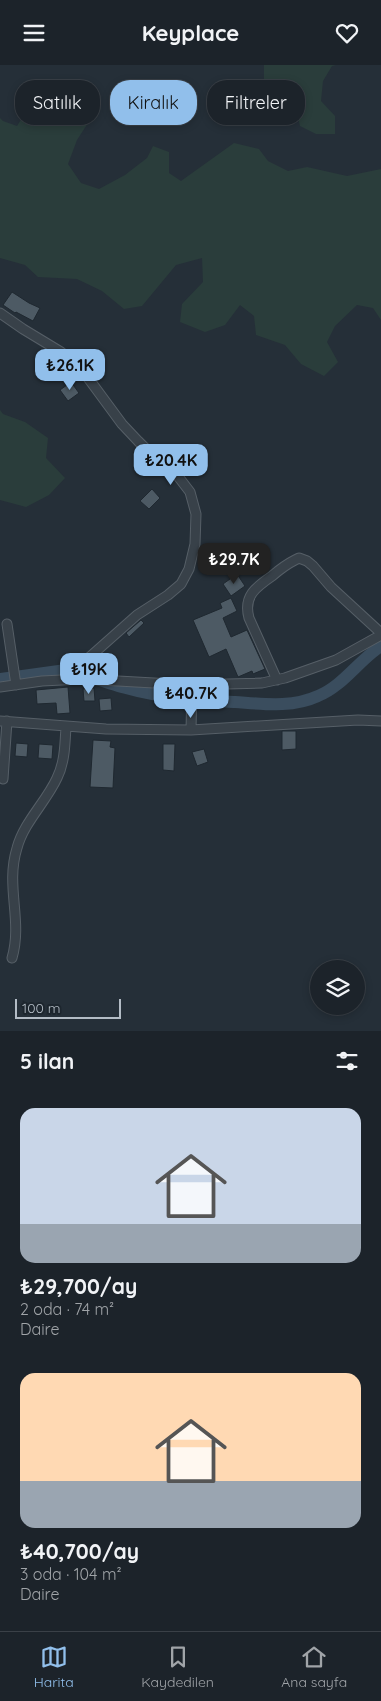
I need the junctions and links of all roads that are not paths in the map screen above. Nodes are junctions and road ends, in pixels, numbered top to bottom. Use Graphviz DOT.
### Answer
graph roads {
  1 [pos="0,313"];
  2 [pos="7,623"];
  3 [pos="381,634"];
  4 [pos="78,679"];
  5 [pos="277,680"];
  6 [pos="16,685"];
  7 [pos="192,685"];
  8 [pos="0,687"];
  9 [pos="3,721"];
  10 [pos="381,721"];
  11 [pos="66,726"];
  12 [pos="191,731"];
  13 [pos="3,779"];
  14 [pos="12,958"];
  1 -- 4 [label="street"];
  2 -- 6 [label="street"];
  3 -- 5 [label="street"];
  3 -- 5 [label="street"];
  4 -- 6 [label="street"];
  4 -- 7 [label="street"];
  5 -- 7 [label="street"];
  6 -- 8 [label="street"];
  7 -- 12 [label="street"];
  9 -- 11 [label="street"];
  9 -- 13 [label="street"];
  10 -- 12 [label="street"];
  11 -- 12 [label="street"];
  11 -- 14 [label="street"];
}
